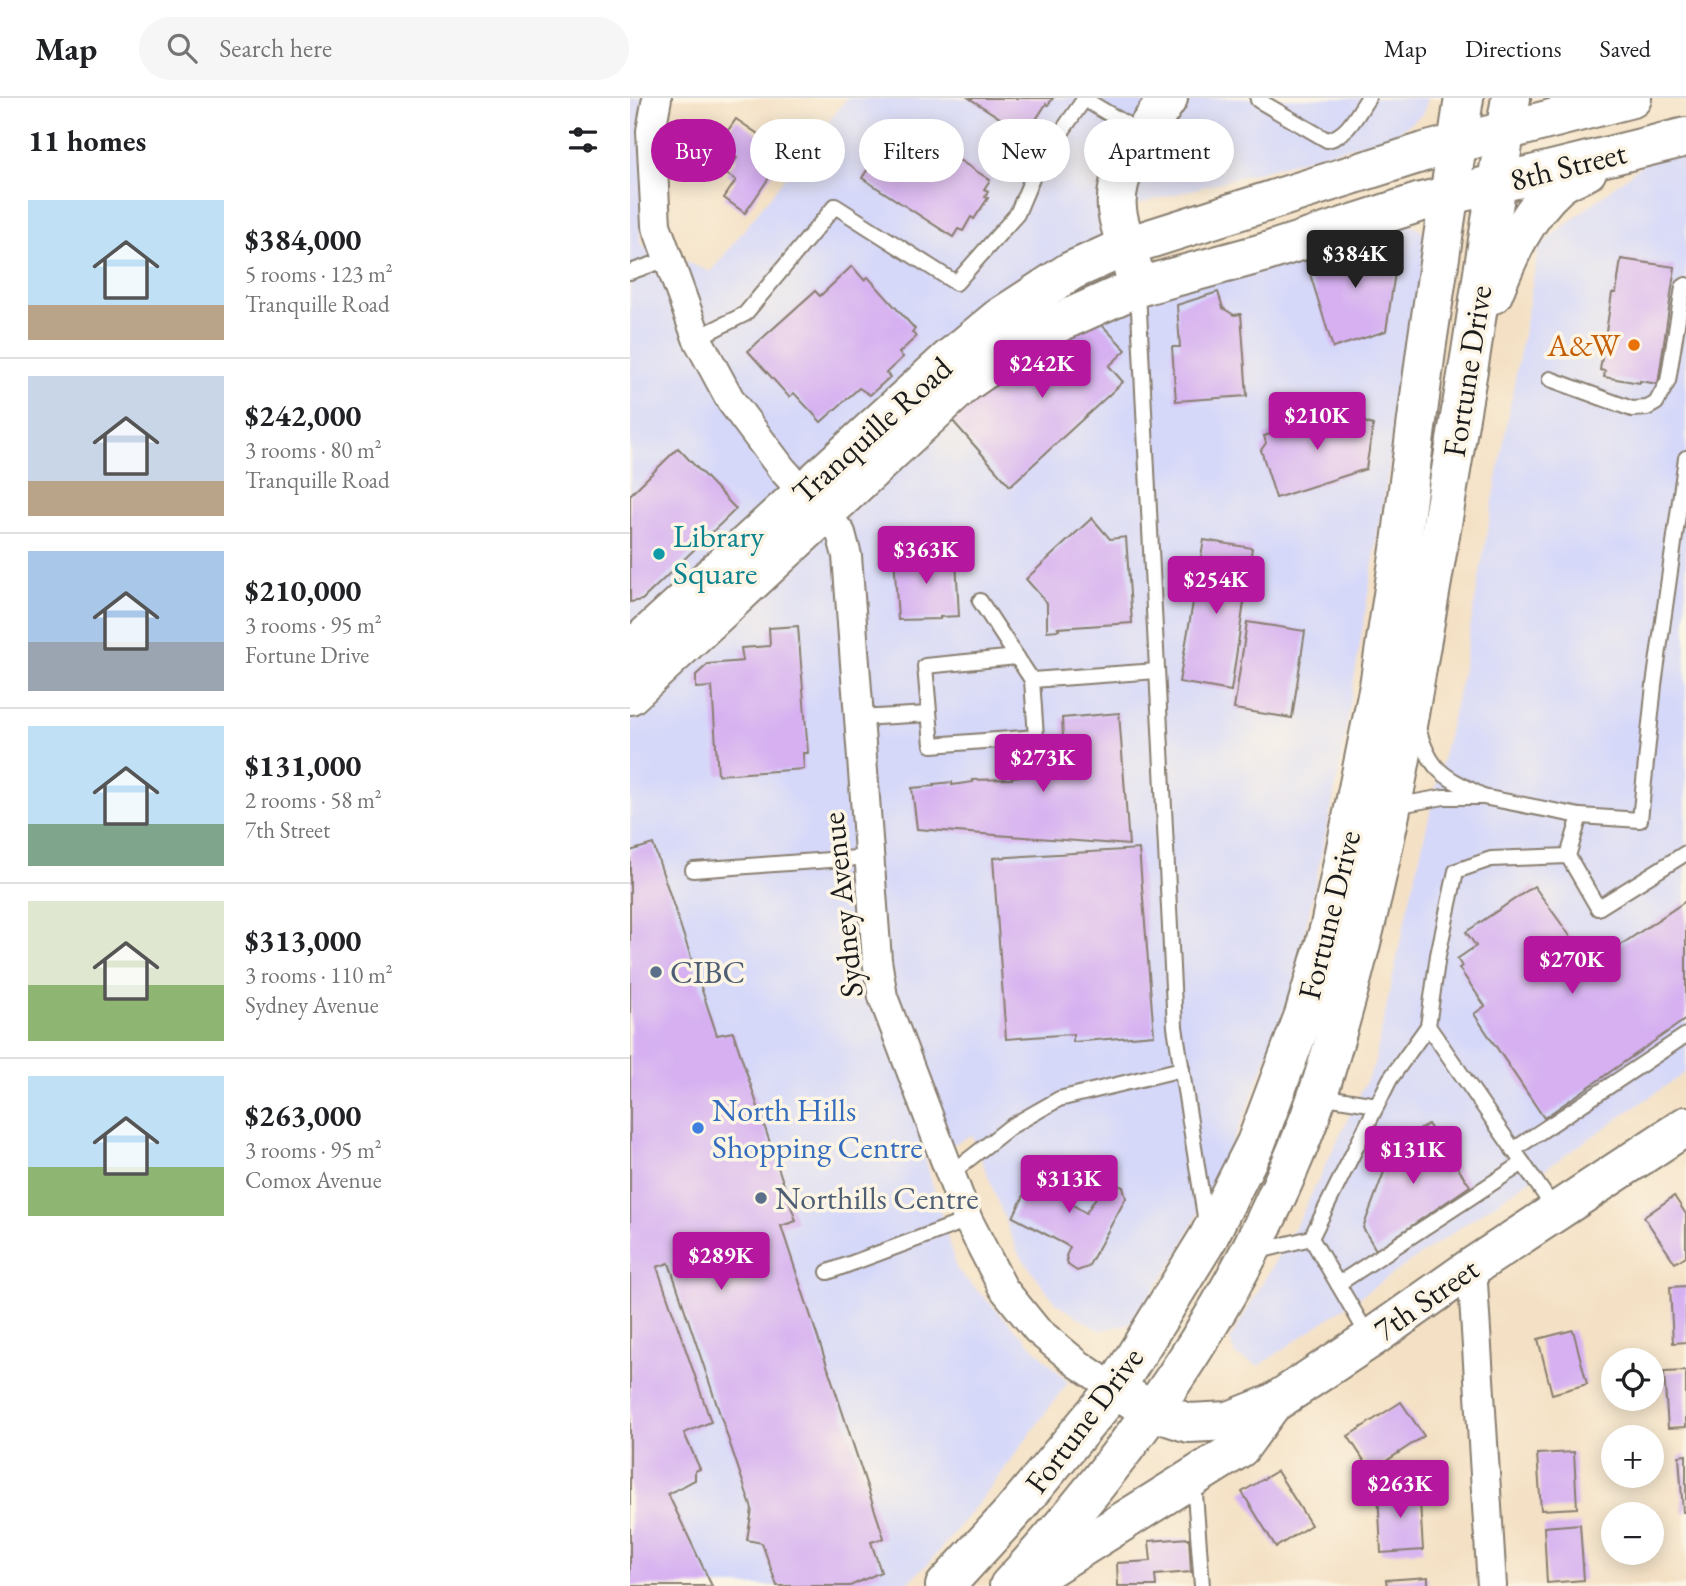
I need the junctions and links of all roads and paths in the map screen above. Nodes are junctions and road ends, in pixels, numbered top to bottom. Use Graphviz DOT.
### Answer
graph roads {
  1 [pos="657,98"];
  2 [pos="1168,98"];
  3 [pos="1368,98"];
  4 [pos="1464,98"];
  5 [pos="1084,99"];
  6 [pos="1258,100"];
  7 [pos="1597,101"];
  8 [pos="1508,114"];
  9 [pos="1117,119"];
  10 [pos="1154,119"];
  11 [pos="1686,137"];
  12 [pos="1457,143"];
  13 [pos="1634,149"];
  14 [pos="1120,182"];
  15 [pos="1497,183"];
  16 [pos="1450,195"];
  17 [pos="1127,246"];
  18 [pos="668,259"];
  19 [pos="630,272"];
  20 [pos="1686,285"];
  21 [pos="1138,287"];
  22 [pos="697,338"];
  23 [pos="1471,354"];
  24 [pos="1550,379"];
  25 [pos="1686,458"];
  26 [pos="814,503"];
  27 [pos="980,601"];
  28 [pos="630,650"];
  29 [pos="1017,657"];
  30 [pos="1157,671"];
  31 [pos="1032,680"];
  32 [pos="630,695"];
  33 [pos="1412,698"];
  34 [pos="929,714"];
  35 [pos="859,718"];
  36 [pos="1483,797"];
  37 [pos="1392,807"];
  38 [pos="1580,816"];
  39 [pos="1686,853"];
  40 [pos="1567,856"];
  41 [pos="870,857"];
  42 [pos="693,870"];
  43 [pos="1428,1026"];
  44 [pos="1686,1035"];
  45 [pos="1182,1069"];
  46 [pos="1318,1096"];
  47 [pos="1377,1105"];
  48 [pos="1686,1126"];
  49 [pos="1513,1150"];
  50 [pos="1523,1163"];
  51 [pos="950,1174"];
  52 [pos="1556,1211"];
  53 [pos="968,1220"];
  54 [pos="1208,1238"];
  55 [pos="1311,1238"];
  56 [pos="1250,1253"];
  57 [pos="1472,1267"];
  58 [pos="828,1272"];
  59 [pos="1338,1284"];
  60 [pos="1370,1339"];
  61 [pos="1115,1388"];
  62 [pos="1272,1404"];
  63 [pos="1152,1411"];
  64 [pos="1187,1481"];
  65 [pos="1089,1544"];
  66 [pos="945,1586"];
  67 [pos="1009,1586"];
  68 [pos="1020,1586"];
  69 [pos="1074,1586"];
  70 [pos="1202,1586"];
  71 [pos="1492,1586"];
  1 -- 18 [label="street, Sydney Avenue"];
  2 -- 10 [label="main road"];
  3 -- 6 [label="lane"];
  4 -- 12 [label="main road"];
  5 -- 9 [label="lane"];
  5 -- 22 [label="lane"];
  7 -- 8 [label="main road, 8th Street"];
  8 -- 12 [label="main road, Tranquille Road"];
  8 -- 15 [label="main road"];
  11 -- 13 [label="main road, 8th Street"];
  12 -- 16 [label="main road, Fortune Drive"];
  12 -- 17 [label="main road, Tranquille Road"];
  13 -- 15 [label="main road, 8th Street"];
  13 -- 23 [label="main road"];
  14 -- 17 [label="main road"];
  15 -- 16 [label="main road, 8th Street"];
  15 -- 23 [label="main road, Fortune Drive"];
  16 -- 21 [label="main road, Tranquille Road"];
  16 -- 54 [label="main road, Fortune Drive"];
  17 -- 21 [label="main road"];
  17 -- 26 [label="main road, Tranquille Road"];
  18 -- 19 [label="lane"];
  18 -- 22 [label="street, Sydney Avenue"];
  20 -- 24 [label="lane"];
  21 -- 26 [label="main road, Tranquille Road"];
  21 -- 30 [label="lane"];
  22 -- 26 [label="street, Sydney Avenue"];
  23 -- 33 [label="main road, Fortune Drive"];
  25 -- 38 [label="lane"];
  26 -- 28 [label="main road, Tranquille Road"];
  26 -- 32 [label="main road, Tranquille Road"];
  26 -- 35 [label="street, Sydney Avenue"];
  27 -- 29 [label="lane"];
  29 -- 31 [label="lane"];
  29 -- 34 [label="lane"];
  30 -- 31 [label="lane"];
  30 -- 45 [label="lane"];
  31 -- 34 [label="lane"];
  33 -- 36 [label="lane"];
  33 -- 37 [label="main road, Fortune Drive"];
  34 -- 35 [label="lane"];
  35 -- 41 [label="street, Sydney Avenue"];
  36 -- 37 [label="lane"];
  36 -- 38 [label="lane"];
  37 -- 46 [label="main road, Fortune Drive"];
  38 -- 40 [label="lane"];
  39 -- 40 [label="lane"];
  40 -- 43 [label="lane"];
  41 -- 42 [label="lane"];
  41 -- 51 [label="street, Sydney Avenue"];
  43 -- 47 [label="lane"];
  43 -- 49 [label="lane"];
  44 -- 49 [label="lane"];
  45 -- 51 [label="lane"];
  45 -- 54 [label="lane"];
  46 -- 47 [label="lane"];
  46 -- 56 [label="main road, Fortune Drive"];
  47 -- 55 [label="lane"];
  48 -- 52 [label="main road, 7th Street"];
  49 -- 50 [label="lane"];
  50 -- 52 [label="lane"];
  50 -- 59 [label="lane"];
  51 -- 53 [label="street, Sydney Avenue"];
  52 -- 57 [label="main road, 7th Street"];
  53 -- 58 [label="lane"];
  53 -- 61 [label="street, Sydney Avenue"];
  54 -- 61 [label="main road, Fortune Drive"];
  55 -- 56 [label="lane"];
  55 -- 59 [label="lane"];
  56 -- 63 [label="main road, Fortune Drive"];
  57 -- 60 [label="main road, 7th Street"];
  57 -- 71 [label="street"];
  59 -- 60 [label="lane"];
  60 -- 62 [label="main road, 7th Street"];
  61 -- 63 [label="main road, 7th Street"];
  61 -- 66 [label="main road, Fortune Drive"];
  62 -- 63 [label="main road, 7th Street"];
  62 -- 64 [label="main road"];
  63 -- 67 [label="main road, Fortune Drive"];
  64 -- 65 [label="main road"];
  64 -- 70 [label="lane"];
  65 -- 68 [label="main road"];
  65 -- 69 [label="main road"];
}
